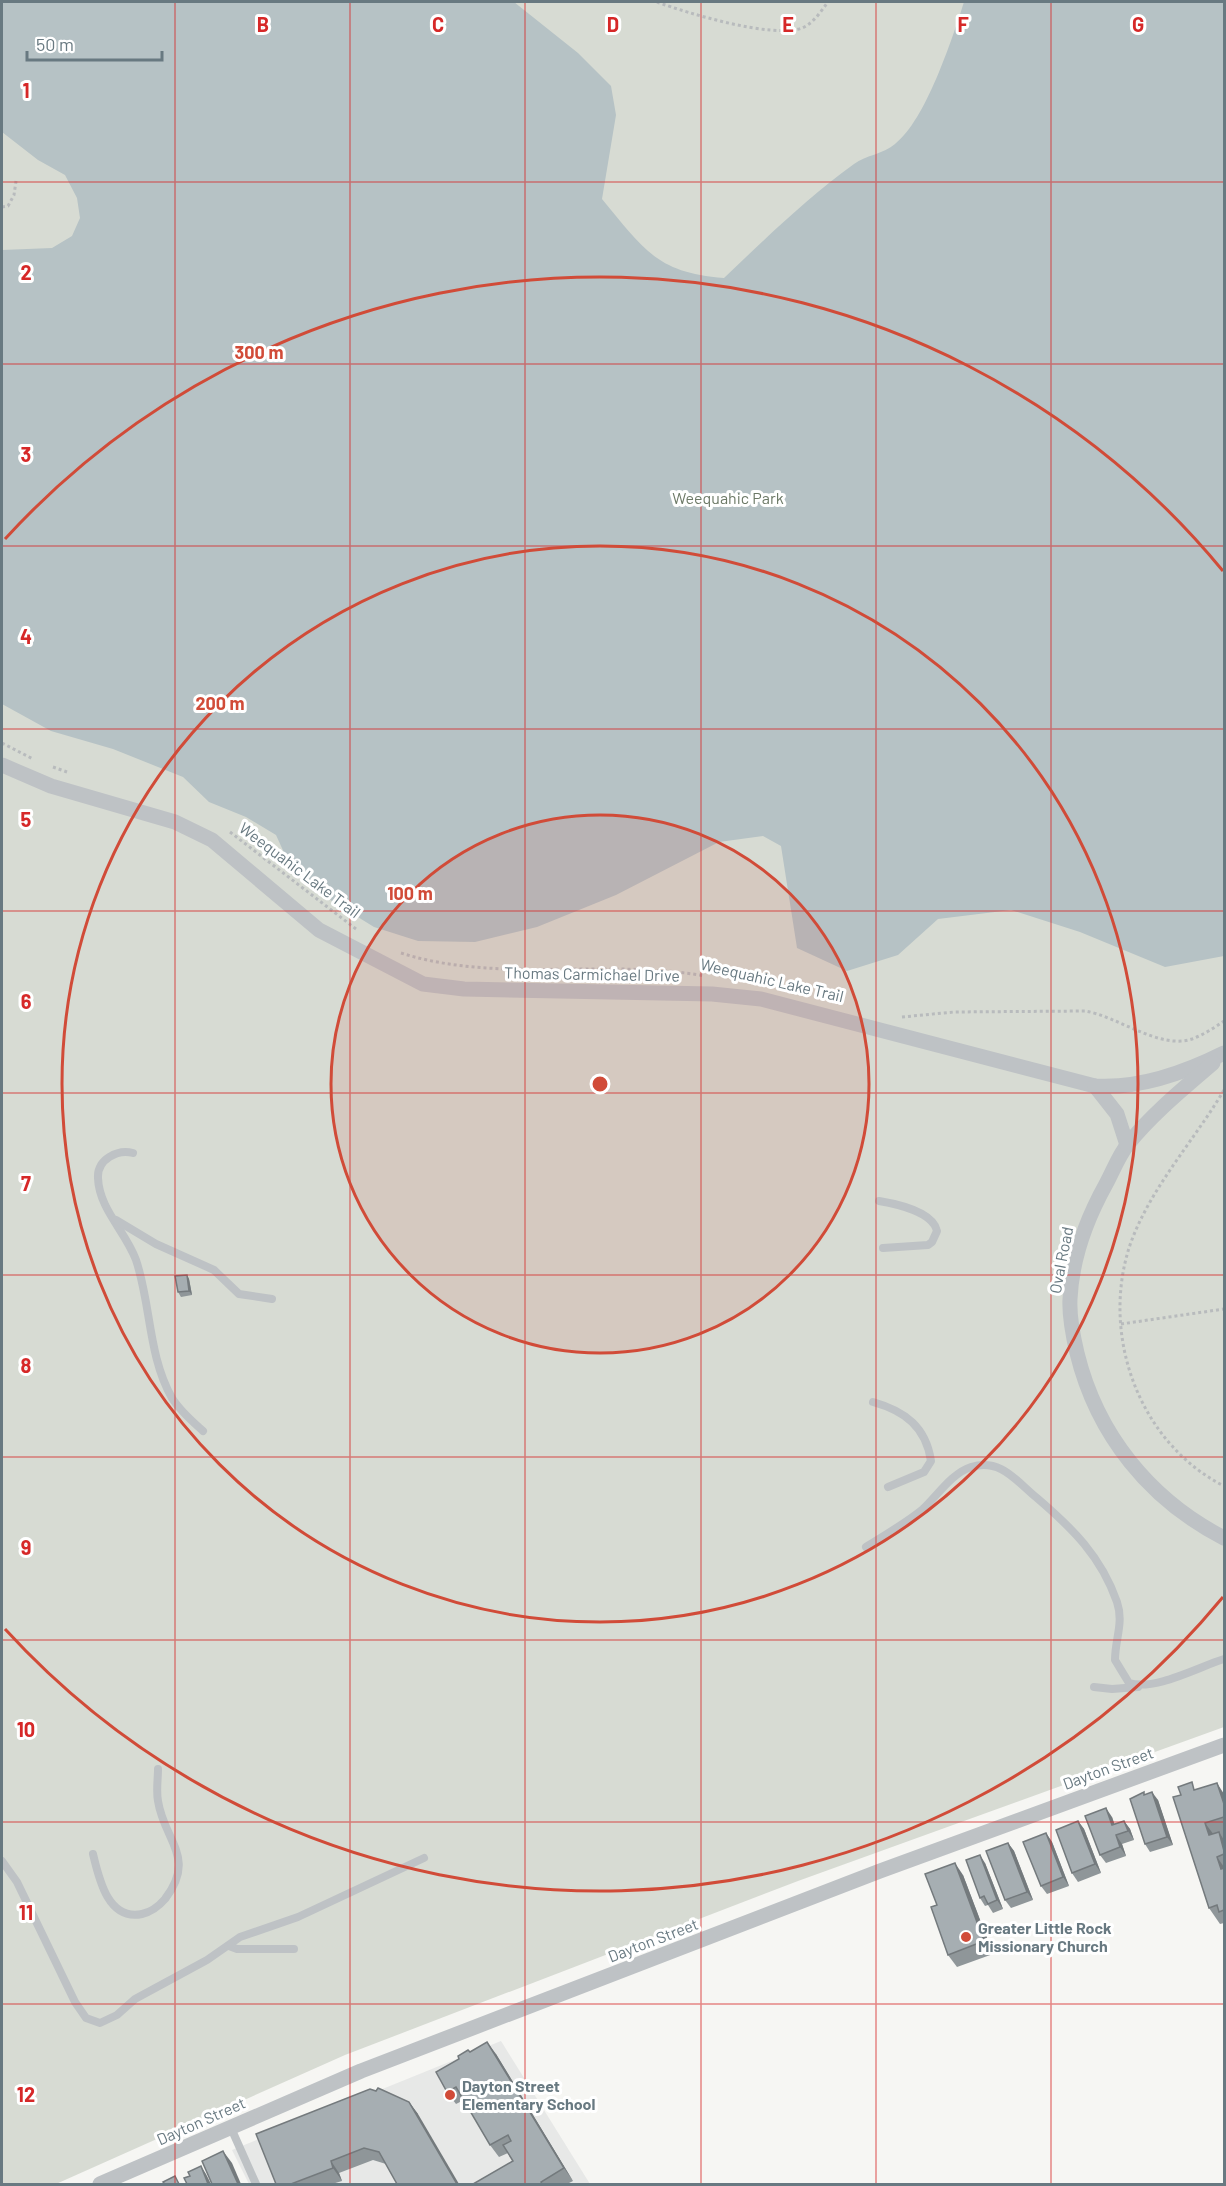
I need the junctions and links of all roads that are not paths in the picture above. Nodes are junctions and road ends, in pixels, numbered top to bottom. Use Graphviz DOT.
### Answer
graph roads {
  1 [pos="2,765"];
  2 [pos="1224,1053"];
  3 [pos="1095,1086"];
  4 [pos="1127,1145"];
  5 [pos="133,1153"];
  6 [pos="879,1201"];
  7 [pos="112,1217"];
  8 [pos="883,1248"];
  9 [pos="272,1299"];
  10 [pos="873,1402"];
  11 [pos="203,1431"];
  12 [pos="888,1487"];
  13 [pos="1224,1539"];
  14 [pos="866,1547"];
  15 [pos="1224,1659"];
  16 [pos="1094,1687"];
  17 [pos="1140,1687"];
  18 [pos="1224,1745"];
  19 [pos="158,1769"];
  20 [pos="93,1854"];
  21 [pos="423,1858"];
  22 [pos="2,1861"];
  23 [pos="229,1946"];
  24 [pos="294,1949"];
  25 [pos="231,2128"];
  26 [pos="100,2184"];
  27 [pos="256,2184"];
  1 -- 3 [label="street, Thomas Carmichael Drive"];
  2 -- 3 [label="street, Thomas Carmichael Drive"];
  2 -- 4 [label="street, Oval Road"];
  3 -- 4 [label="street"];
  4 -- 13 [label="street, Oval Road"];
  5 -- 7 [label="lane"];
  6 -- 8 [label="lane"];
  7 -- 9 [label="lane"];
  7 -- 11 [label="lane"];
  10 -- 12 [label="lane"];
  14 -- 17 [label="lane"];
  15 -- 17 [label="lane"];
  16 -- 17 [label="lane"];
  18 -- 25 [label="street, Dayton Street"];
  19 -- 20 [label="lane"];
  21 -- 23 [label="lane"];
  22 -- 23 [label="lane"];
  23 -- 24 [label="lane"];
  25 -- 26 [label="street, Dayton Street"];
  25 -- 27 [label="lane"];
}
